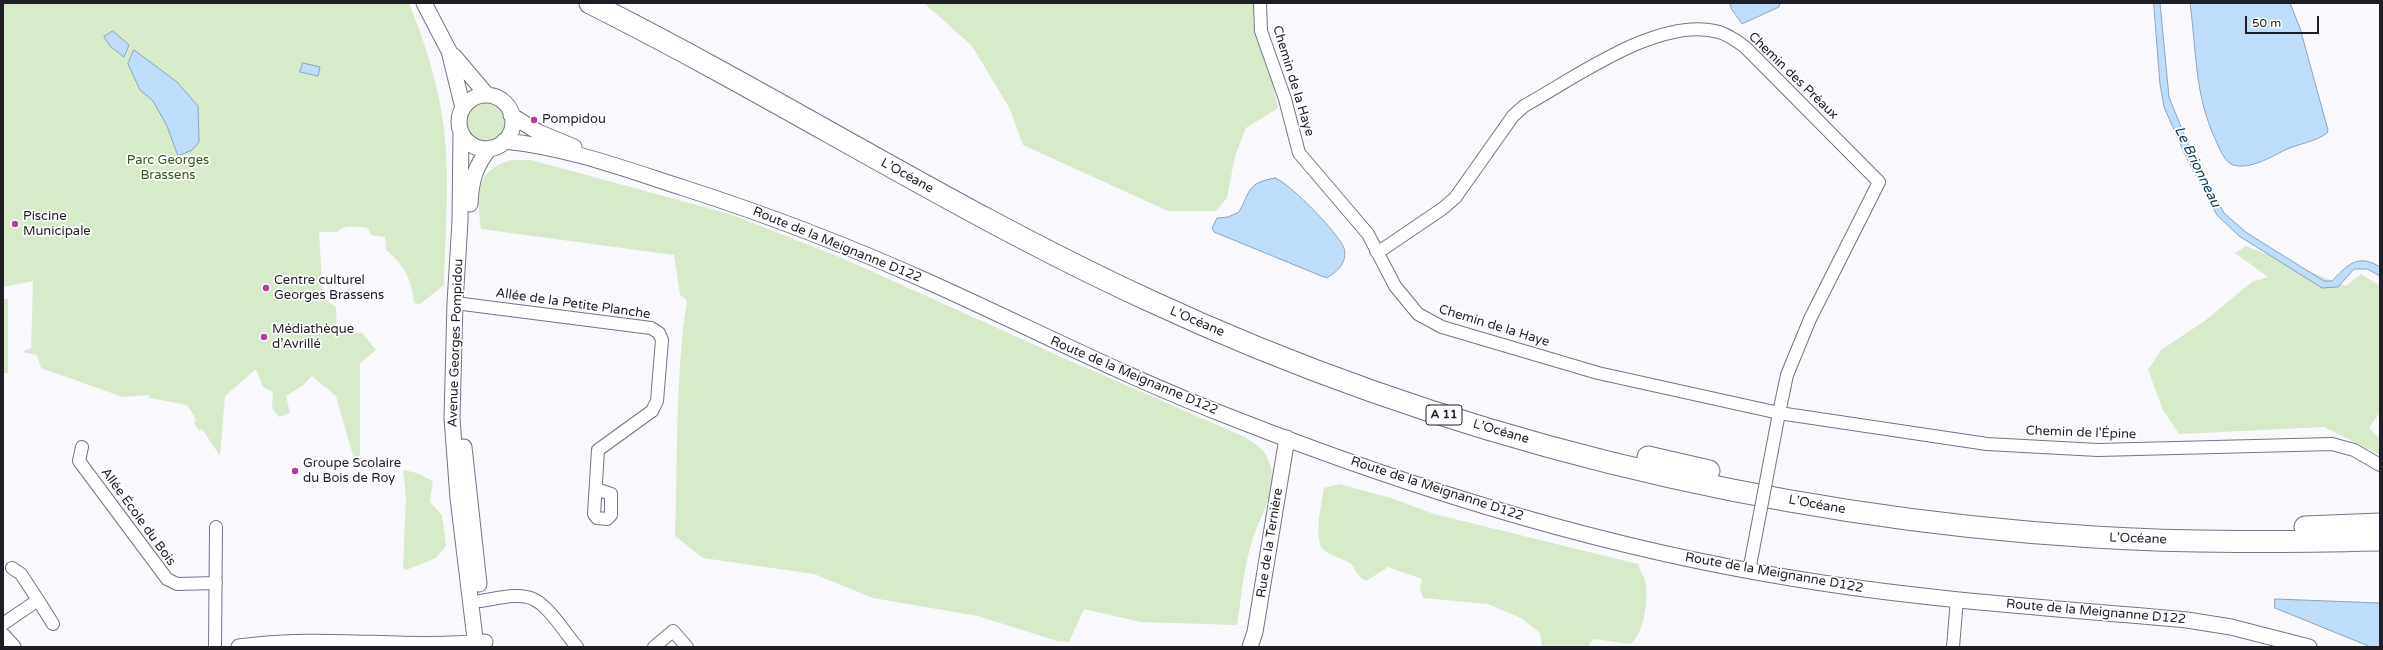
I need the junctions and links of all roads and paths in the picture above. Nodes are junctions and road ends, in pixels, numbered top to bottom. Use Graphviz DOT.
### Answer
graph roads {
  1 [pos="424,3"];
  2 [pos="590,3"];
  3 [pos="621,3"];
  4 [pos="1260,3"];
  5 [pos="449,51"];
  6 [pos="487,95"];
  7 [pos="463,108"];
  8 [pos="511,114"];
  9 [pos="461,134"];
  10 [pos="504,141"];
  11 [pos="490,148"];
  12 [pos="611,164"];
  13 [pos="1376,251"];
  14 [pos="463,304"];
  15 [pos="1779,413"];
  16 [pos="1287,438"];
  17 [pos="82,447"];
  18 [pos="2380,464"];
  19 [pos="596,489"];
  20 [pos="2380,524"];
  21 [pos="216,527"];
  22 [pos="2380,540"];
  23 [pos="12,568"];
  24 [pos="1749,571"];
  25 [pos="216,584"];
  26 [pos="38,600"];
  27 [pos="1957,600"];
  28 [pos="480,601"];
  29 [pos="3,624"];
  30 [pos="53,624"];
  31 [pos="3,636"];
  32 [pos="320,644"];
  33 [pos="481,645"];
  34 [pos="13,647"];
  35 [pos="215,647"];
  36 [pos="239,647"];
  37 [pos="577,647"];
  38 [pos="654,647"];
  39 [pos="687,647"];
  40 [pos="1250,647"];
  41 [pos="1953,647"];
  42 [pos="2309,647"];
  1 -- 5 [label="street"];
  2 -- 22 [label="highway, L’Océane / A 11"];
  3 -- 20 [label="highway, L’Océane / A 11"];
  4 -- 13 [label="street, Chemin de la Haye"];
  5 -- 6 [label="street"];
  5 -- 7 [label="street"];
  6 -- 7 [label="street"];
  6 -- 8 [label="street"];
  7 -- 9 [label="street"];
  8 -- 10 [label="street"];
  8 -- 12 [label="street"];
  9 -- 11 [label="street"];
  9 -- 33 [label="street, Avenue Georges Pompidou"];
  10 -- 11 [label="street"];
  10 -- 12 [label="street"];
  11 -- 14 [label="street, Avenue Georges Pompidou"];
  12 -- 16 [label="street, Route de la Meignanne D122"];
  13 -- 15 [label="street, Chemin de la Haye"];
  13 -- 15 [label="street, Chemin des Préaux"];
  14 -- 19 [label="street, Allée de la Petite Planche"];
  14 -- 28 [label="street, Avenue Georges Pompidou"];
  15 -- 18 [label="street, Chemin de l'Épine"];
  15 -- 24 [label="street, bridge"];
  16 -- 24 [label="street, Route de la Meignanne D122"];
  16 -- 40 [label="street, Rue de la Ternière"];
  17 -- 25 [label="street, Allée École du Bois"];
  21 -- 25 [label="street"];
  23 -- 26 [label="street"];
  24 -- 27 [label="street, Route de la Meignanne D122"];
  25 -- 35 [label="street"];
  26 -- 29 [label="street"];
  26 -- 30 [label="street"];
  27 -- 41 [label="street"];
  27 -- 42 [label="street, Route de la Meignanne D122"];
  28 -- 33 [label="street, Avenue Georges Pompidou"];
  28 -- 37 [label="street"];
  31 -- 34 [label="street"];
  32 -- 33 [label="street"];
  32 -- 36 [label="street"];
  38 -- 39 [label="street"];
}
